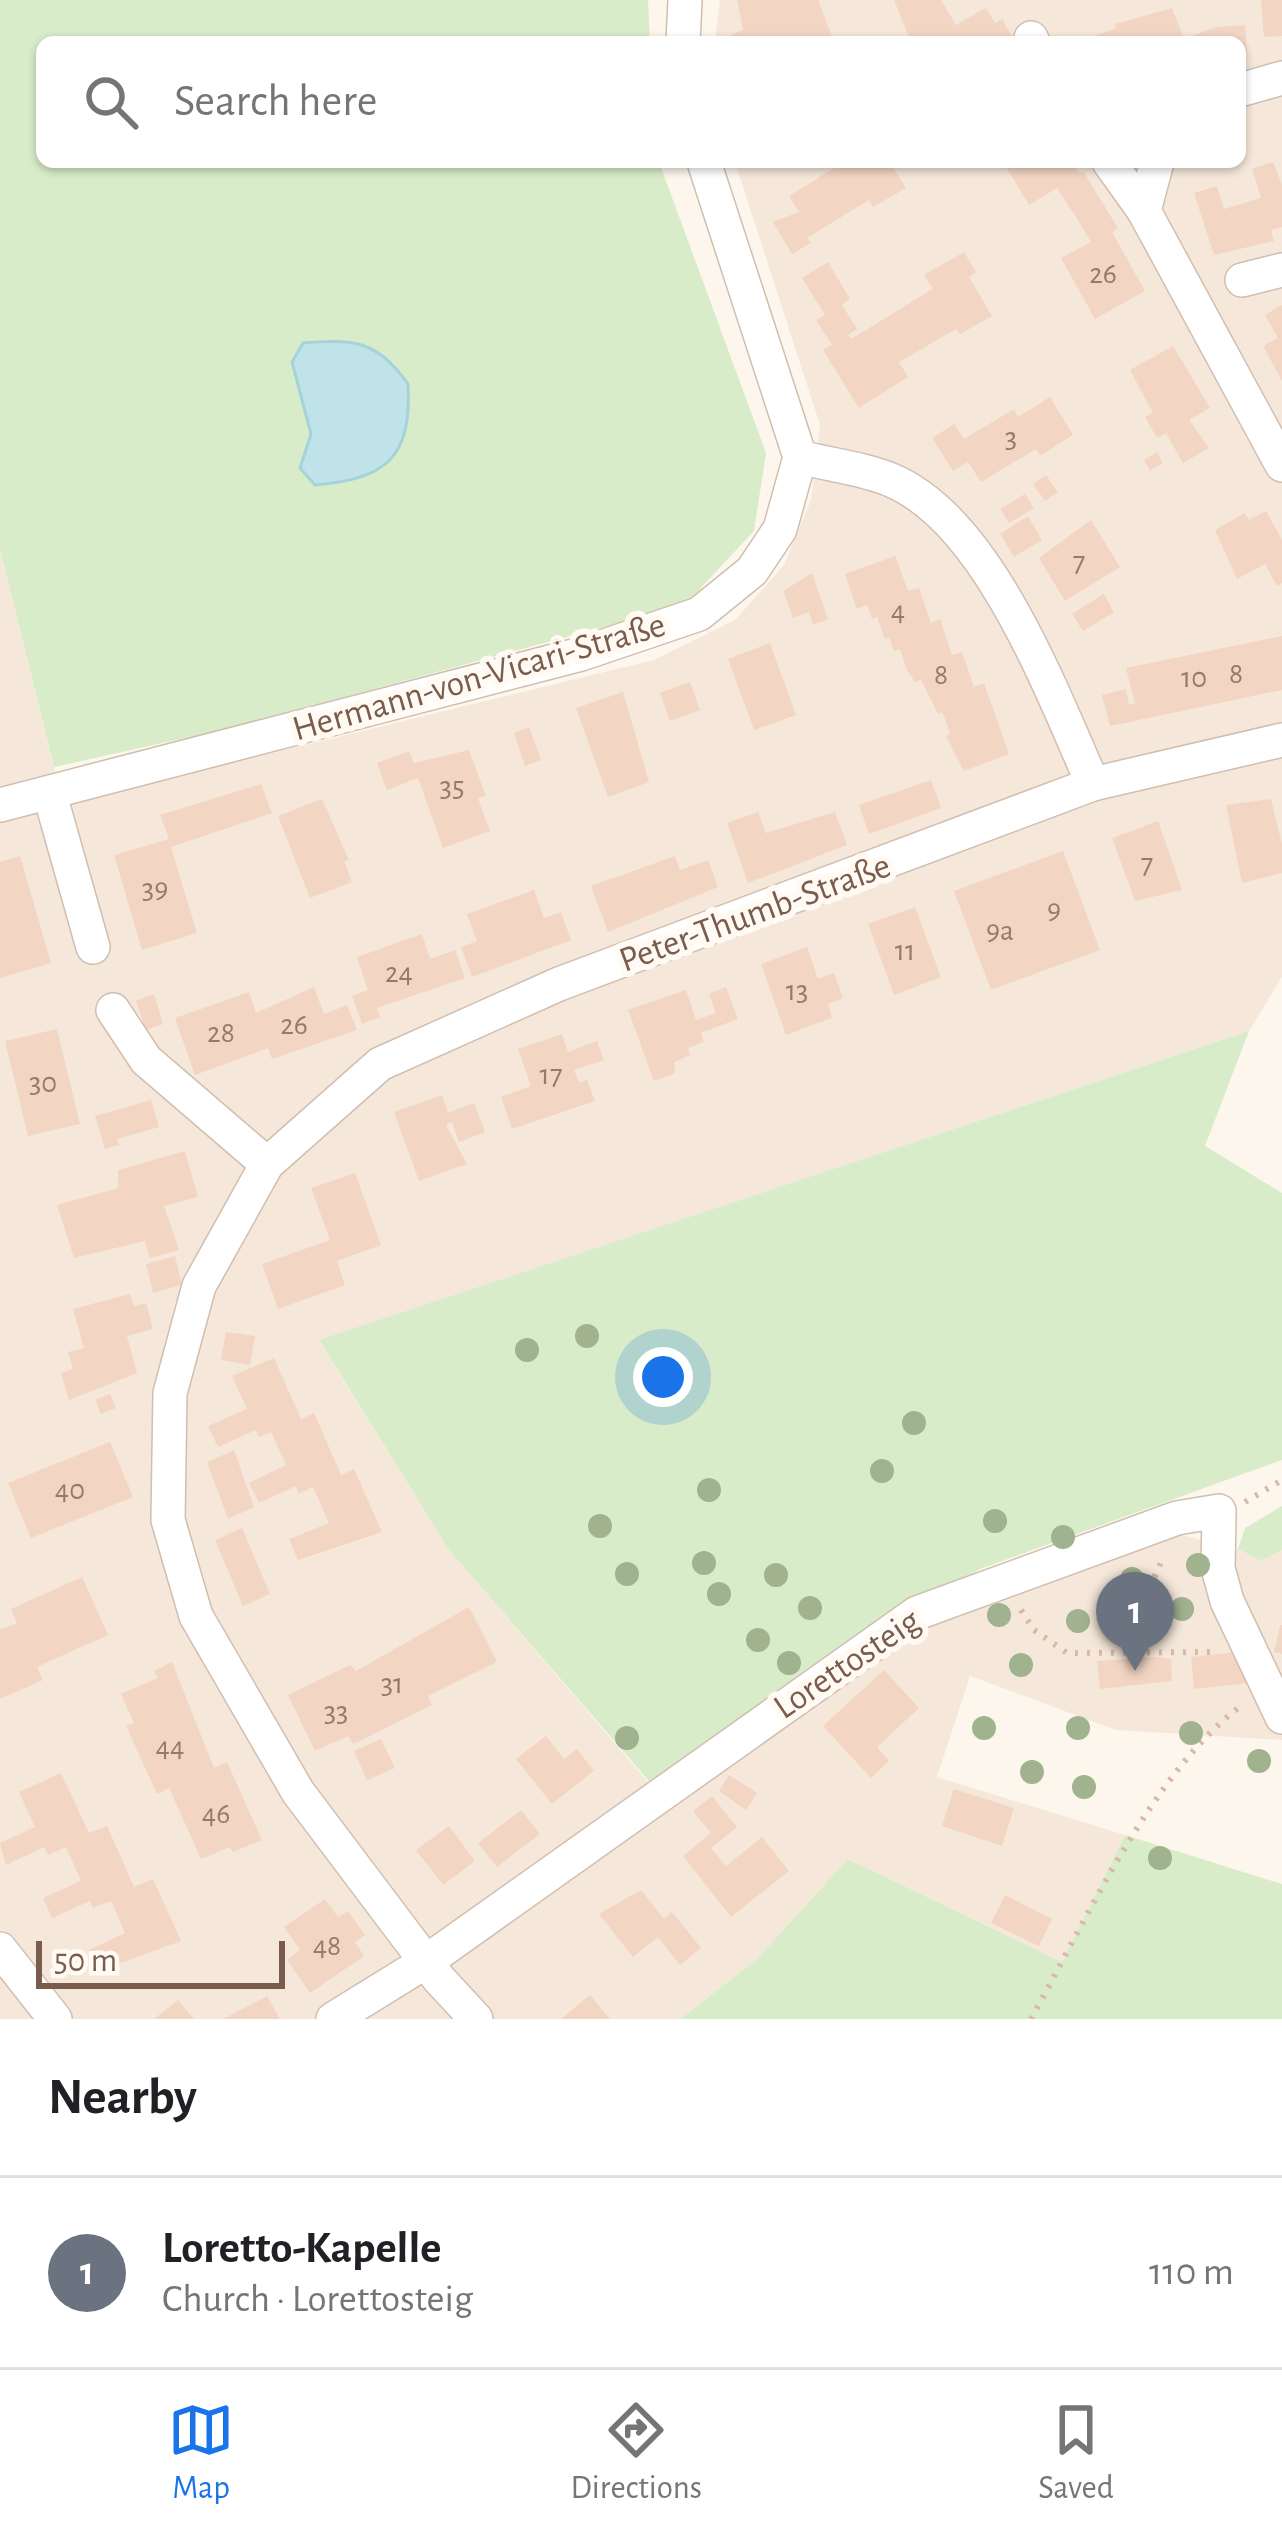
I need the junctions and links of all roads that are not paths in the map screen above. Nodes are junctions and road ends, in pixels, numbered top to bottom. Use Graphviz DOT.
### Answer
graph roads {
  1 [pos="685,0"];
  2 [pos="683,36"];
  3 [pos="1282,78"];
  4 [pos="1246,88"];
  5 [pos="706,168"];
  6 [pos="1113,168"];
  7 [pos="1155,168"];
  8 [pos="1144,211"];
  9 [pos="1282,270"];
  10 [pos="1242,280"];
  11 [pos="800,458"];
  12 [pos="1282,465"];
  13 [pos="1282,740"];
  14 [pos="1093,784"];
  15 [pos="50,795"];
  16 [pos="0,806"];
  17 [pos="93,947"];
  18 [pos="113,1010"];
  19 [pos="267,1164"];
  20 [pos="1282,1717"];
  21 [pos="0,1949"];
  22 [pos="427,1961"];
  23 [pos="55,2019"];
  24 [pos="333,2019"];
  25 [pos="476,2019"];
  1 -- 2 [label="street"];
  3 -- 4 [label="street"];
  5 -- 11 [label="street, Hermann-von-Vicari-Straße"];
  6 -- 8 [label="street"];
  7 -- 8 [label="street"];
  8 -- 12 [label="street"];
  9 -- 10 [label="street"];
  11 -- 14 [label="street"];
  11 -- 15 [label="street, Hermann-von-Vicari-Straße"];
  13 -- 14 [label="street, Peter-Thumb-Straße"];
  14 -- 19 [label="street, Peter-Thumb-Straße"];
  15 -- 16 [label="street, Hermann-von-Vicari-Straße"];
  15 -- 17 [label="street"];
  18 -- 19 [label="street"];
  19 -- 22 [label="street, Peter-Thumb-Straße"];
  20 -- 22 [label="street, Lorettosteig"];
  21 -- 23 [label="street"];
  22 -- 24 [label="street, Lorettosteig"];
  22 -- 25 [label="street, Peter-Thumb-Straße"];
}
